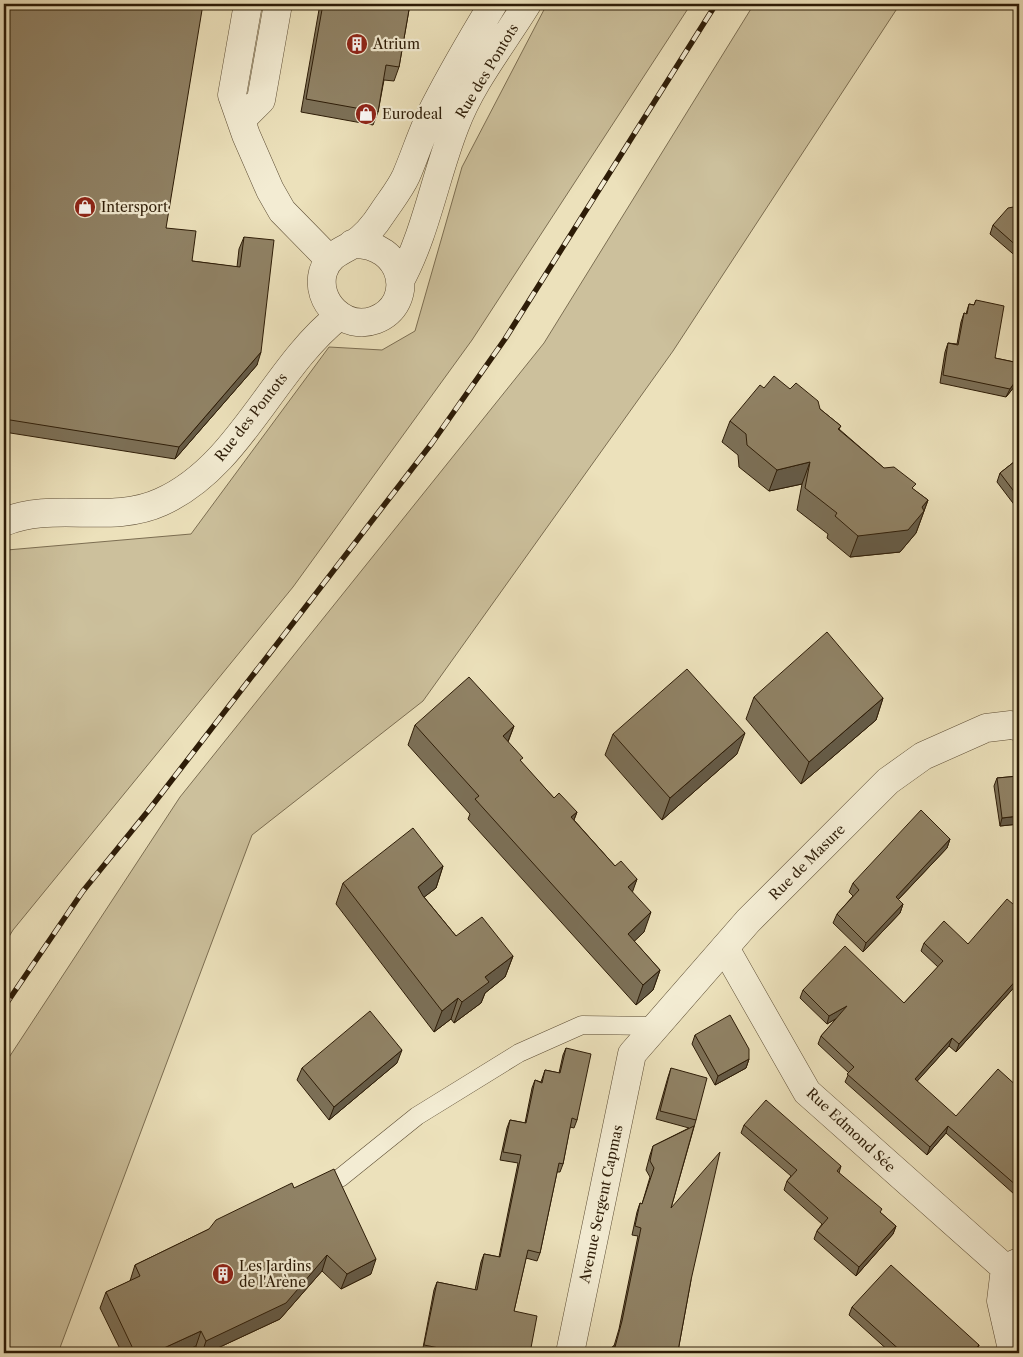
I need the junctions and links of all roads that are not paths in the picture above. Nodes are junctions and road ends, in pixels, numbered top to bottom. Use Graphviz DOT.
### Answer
graph roads {
  1 [pos="248,4"];
  2 [pos="278,4"];
  3 [pos="493,4"];
  4 [pos="527,4"];
  5 [pos="241,120"];
  6 [pos="352,244"];
  7 [pos="329,259"];
  8 [pos="400,281"];
  9 [pos="339,316"];
  10 [pos="4,522"];
  11 [pos="1019,727"];
  12 [pos="725,948"];
  13 [pos="656,1026"];
  14 [pos="632,1054"];
  15 [pos="340,1178"];
  16 [pos="1012,1265"];
  17 [pos="570,1353"];
  18 [pos="1017,1353"];
  1 -- 5 [label="street"];
  2 -- 5 [label="street"];
  3 -- 6 [label="street, Rue des Pontots"];
  4 -- 8 [label="street, Rue des Pontots"];
  5 -- 7 [label="street"];
  6 -- 7 [label="street"];
  6 -- 8 [label="street"];
  7 -- 9 [label="street"];
  8 -- 9 [label="street"];
  9 -- 10 [label="street, Rue des Pontots"];
  11 -- 12 [label="street, Rue de Masure"];
  12 -- 13 [label="street, Rue de Masure"];
  12 -- 16 [label="street, Rue Edmond Sée"];
  13 -- 14 [label="street, Rue de Masure"];
  13 -- 15 [label="lane"];
  14 -- 17 [label="street, Avenue Sergent Capmas"];
  16 -- 18 [label="street"];
}
